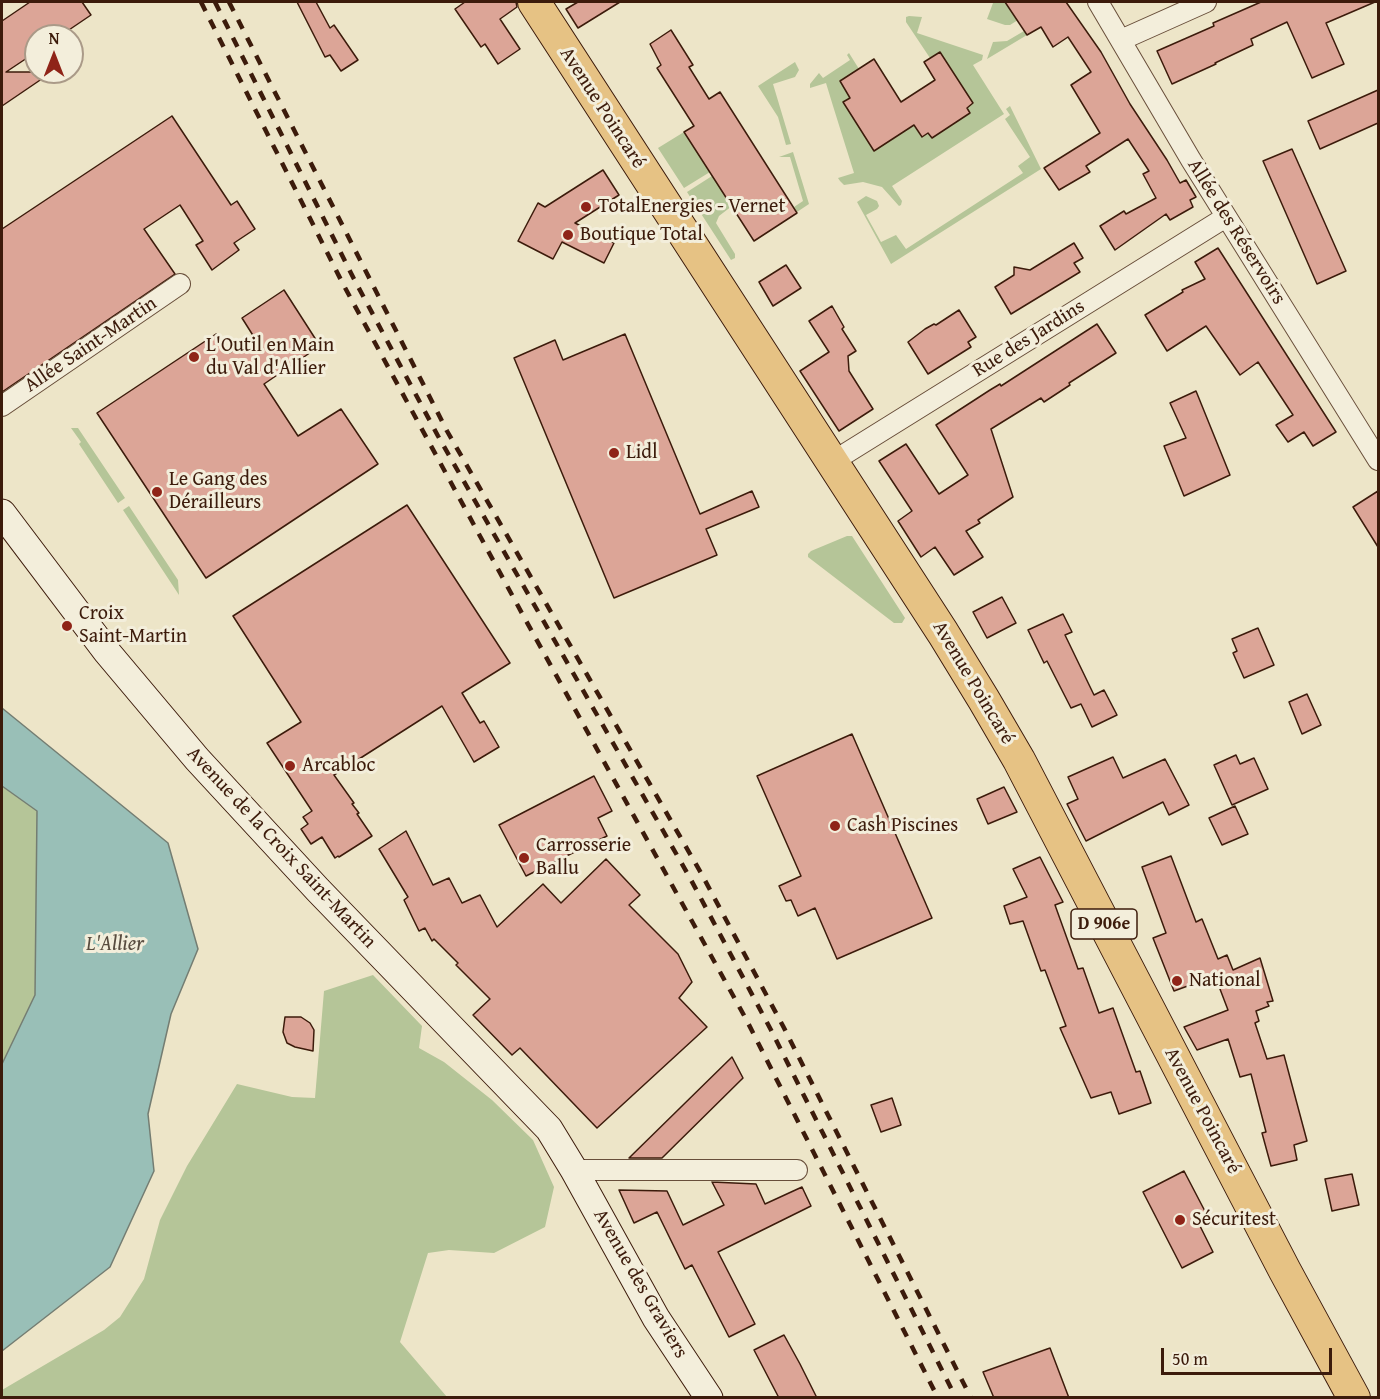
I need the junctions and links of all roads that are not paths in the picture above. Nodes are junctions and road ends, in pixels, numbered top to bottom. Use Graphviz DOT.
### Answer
graph roads {
  1 [pos="534,2"];
  2 [pos="1098,2"];
  3 [pos="1206,2"];
  4 [pos="1121,40"];
  5 [pos="1226,217"];
  6 [pos="180,284"];
  7 [pos="2,406"];
  8 [pos="1378,460"];
  9 [pos="832,462"];
  10 [pos="2,513"];
  11 [pos="574,1170"];
  12 [pos="797,1170"];
  13 [pos="709,1398"];
  14 [pos="1354,1398"];
  1 -- 9 [label="main road, Avenue Poincaré / D 906e"];
  2 -- 4 [label="street, Allée des Réservoirs"];
  3 -- 4 [label="street"];
  4 -- 5 [label="street, Allée des Réservoirs"];
  5 -- 8 [label="street, Allée des Réservoirs"];
  5 -- 9 [label="street, Rue des Jardins"];
  6 -- 7 [label="street, Allée Saint-Martin"];
  9 -- 14 [label="main road, Avenue Poincaré / D 906e"];
  10 -- 11 [label="street, Avenue de la Croix Saint-Martin"];
  11 -- 12 [label="street"];
  11 -- 13 [label="street, Avenue des Graviers"];
}
